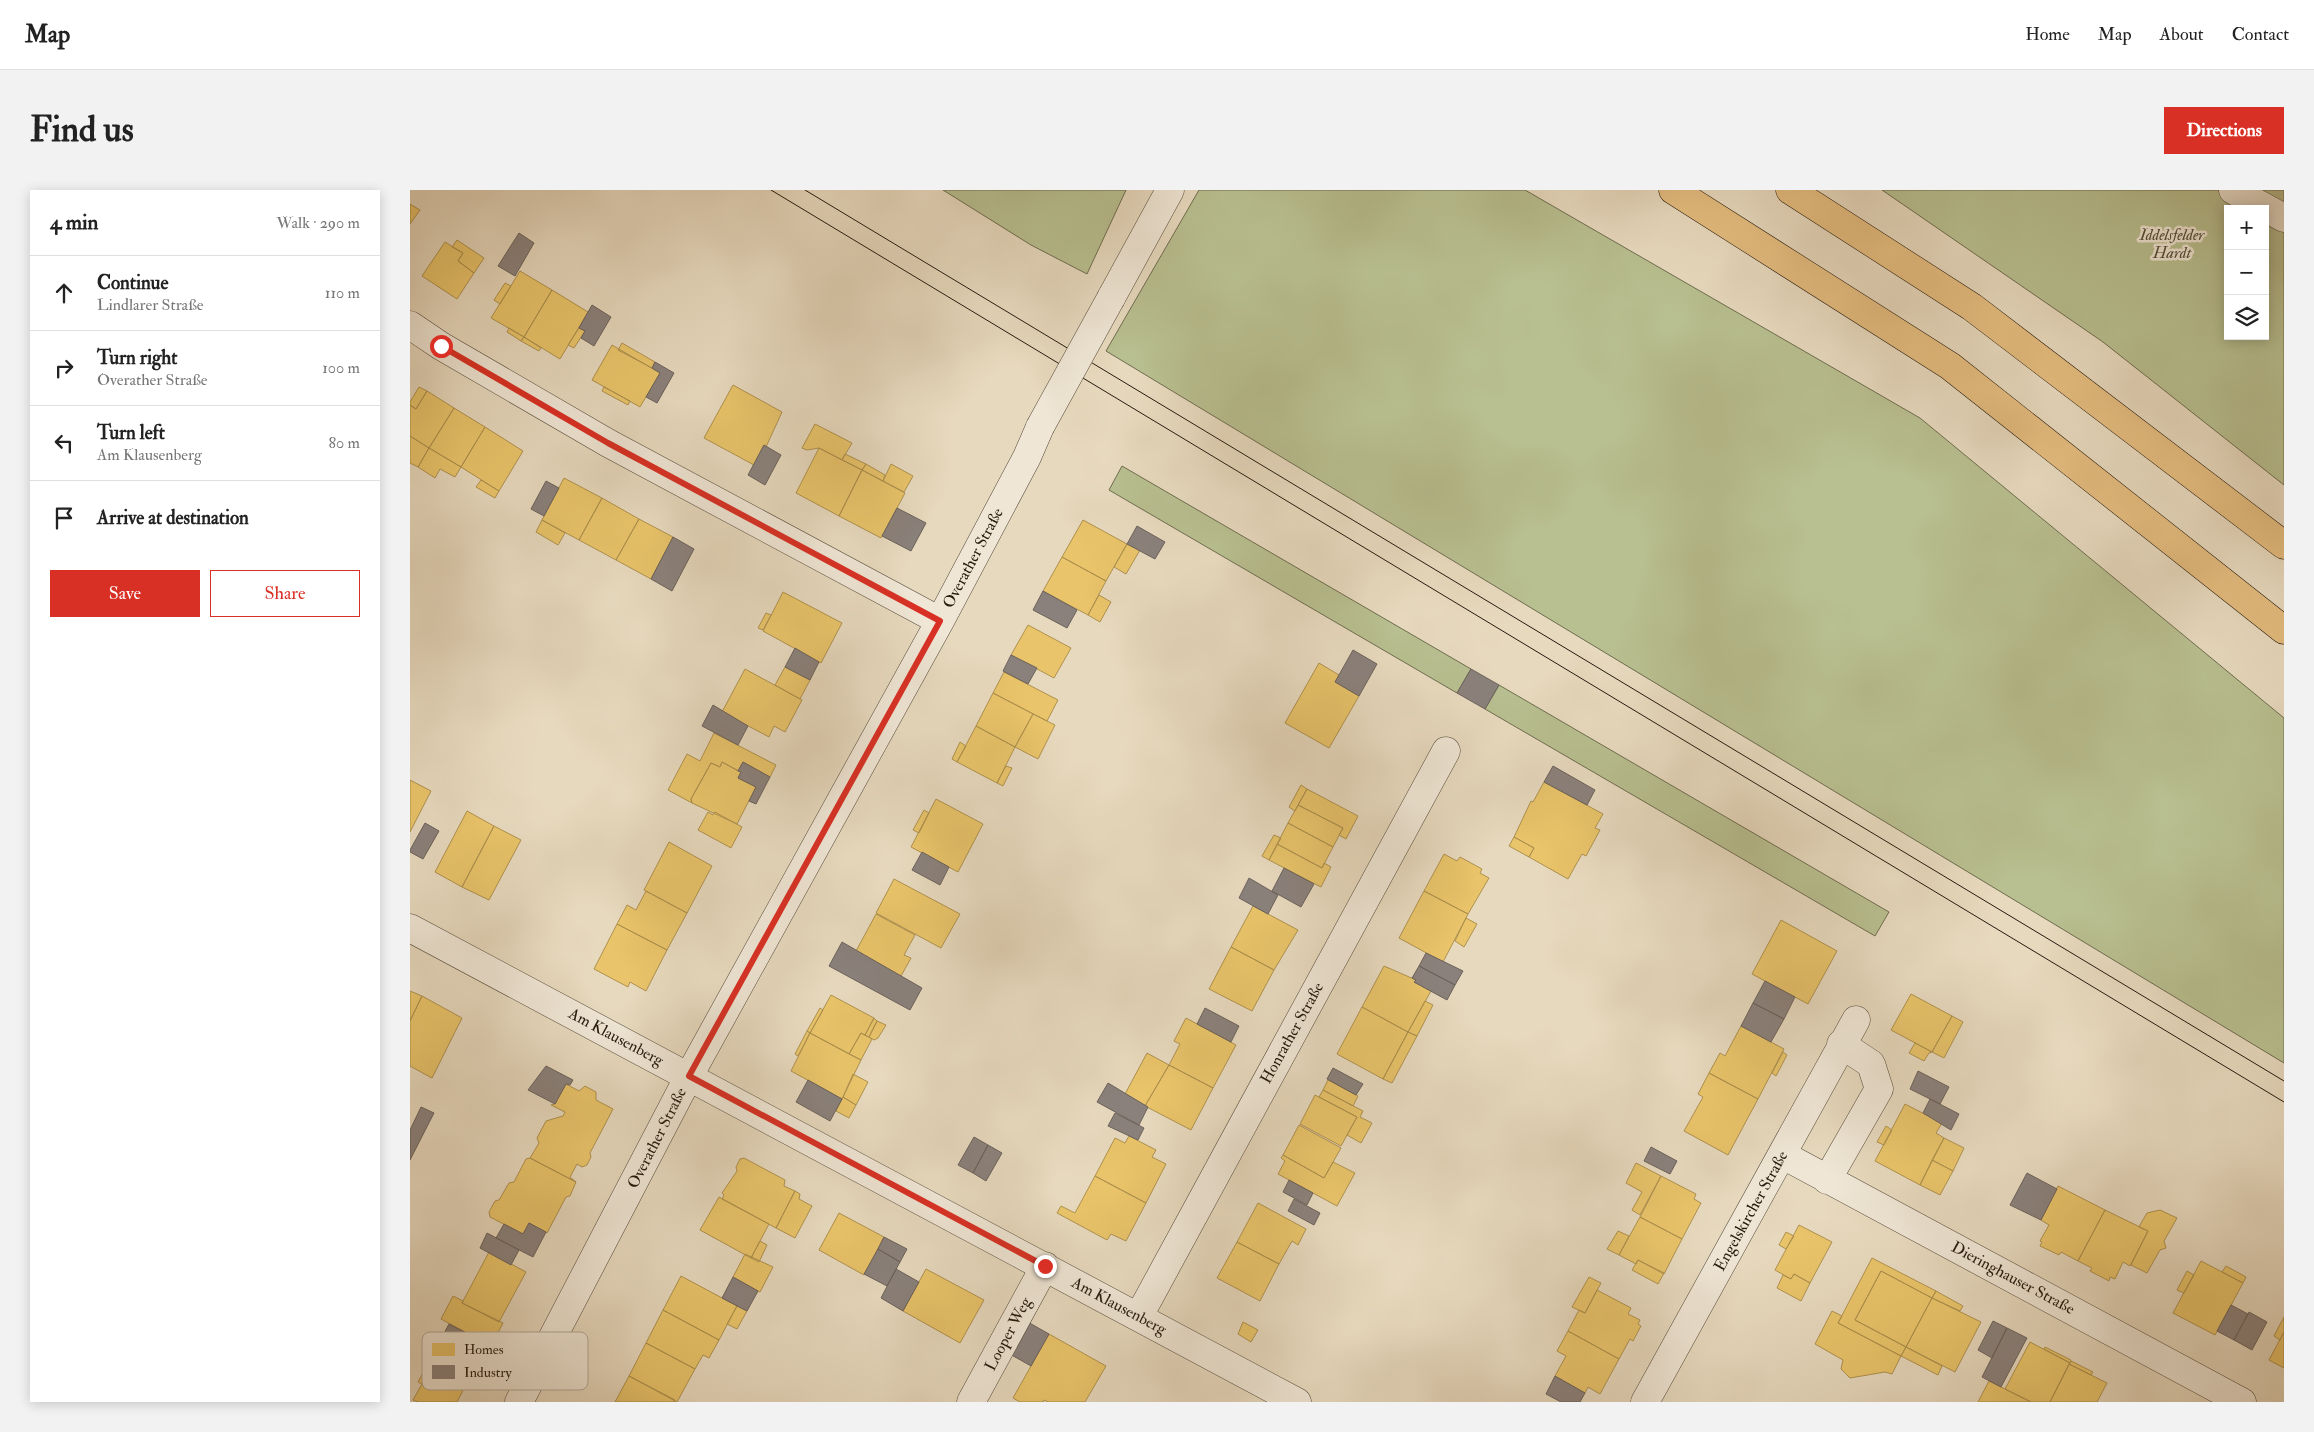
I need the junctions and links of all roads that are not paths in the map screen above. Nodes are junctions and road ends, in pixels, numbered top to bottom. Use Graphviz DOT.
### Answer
graph roads {
  1 [pos="1170,190"];
  2 [pos="1672,190"];
  3 [pos="1790,190"];
  4 [pos="2233,190"];
  5 [pos="2284,218"];
  6 [pos="410,325"];
  7 [pos="2284,545"];
  8 [pos="940,621"];
  9 [pos="2284,630"];
  10 [pos="1446,751"];
  11 [pos="410,928"];
  12 [pos="1856,1020"];
  13 [pos="1841,1044"];
  14 [pos="689,1076"];
  15 [pos="1783,1155"];
  16 [pos="1827,1180"];
  17 [pos="1045,1266"];
  18 [pos="1138,1316"];
  19 [pos="556,1332"];
  20 [pos="525,1390"];
  21 [pos="519,1402"];
  22 [pos="971,1402"];
  23 [pos="1298,1402"];
  24 [pos="1645,1402"];
  25 [pos="2242,1402"];
  1 -- 8 [label="street, Overather Straße, bridge"];
  2 -- 9 [label="highway"];
  3 -- 7 [label="highway"];
  4 -- 5 [label="street"];
  6 -- 8 [label="street"];
  8 -- 14 [label="street, Overather Straße"];
  10 -- 18 [label="street, Honrather Straße"];
  11 -- 14 [label="street, Am Klausenberg"];
  12 -- 13 [label="street, Engelskircher Straße"];
  13 -- 15 [label="street, Engelskircher Straße"];
  13 -- 16 [label="street"];
  14 -- 17 [label="street, Am Klausenberg"];
  14 -- 19 [label="street, Overather Straße"];
  15 -- 16 [label="street, Dieringhauser Straße"];
  15 -- 24 [label="street, Engelskircher Straße"];
  16 -- 25 [label="street, Dieringhauser Straße"];
  17 -- 18 [label="street, Am Klausenberg"];
  17 -- 22 [label="street, Looper Weg"];
  18 -- 23 [label="street, Am Klausenberg"];
  20 -- 21 [label="street, Overather Straße"];
}
